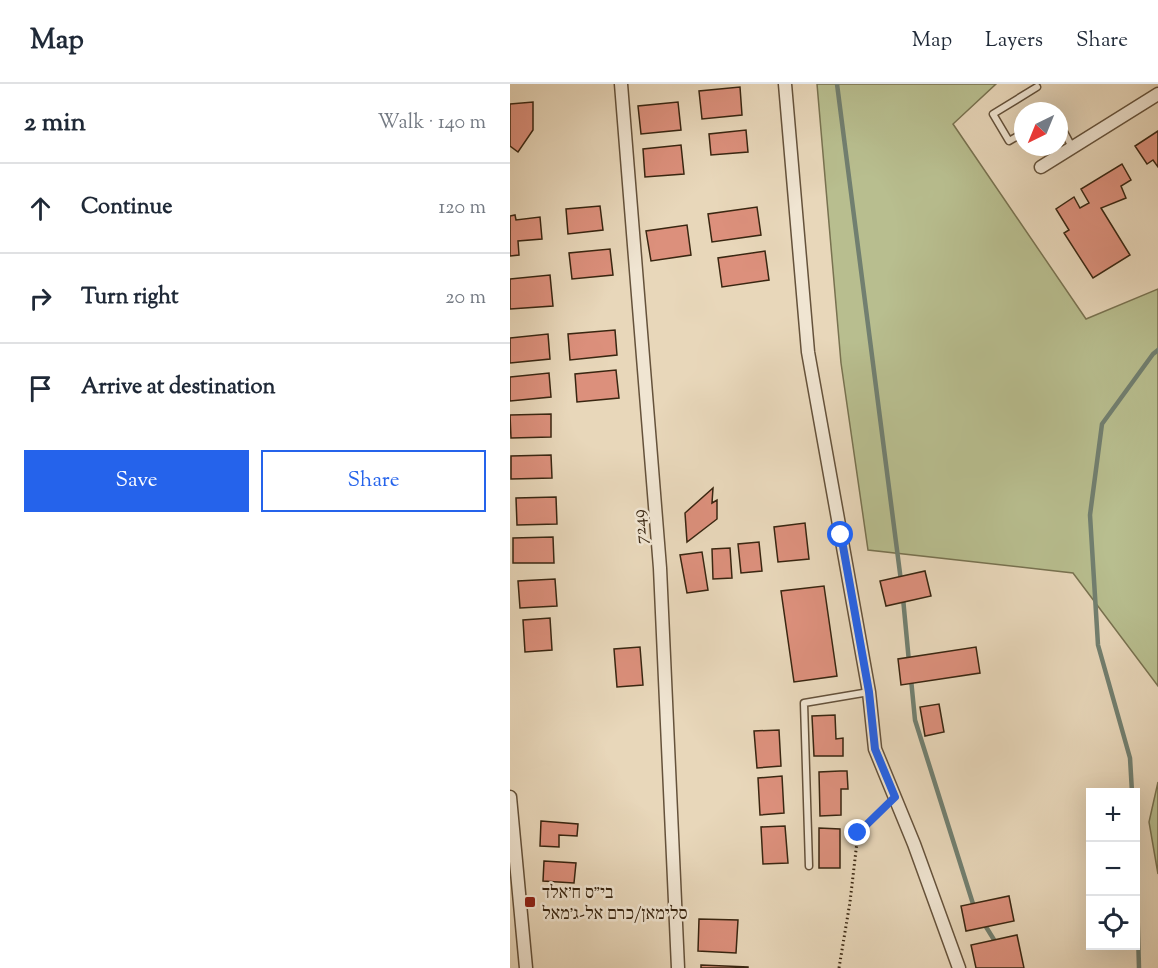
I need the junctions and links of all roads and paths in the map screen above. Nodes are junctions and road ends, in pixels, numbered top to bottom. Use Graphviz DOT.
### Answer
graph roads {
  1 [pos="621,84"];
  2 [pos="784,84"];
  3 [pos="1037,87"];
  4 [pos="1158,93"];
  5 [pos="1014,138"];
  6 [pos="1068,140"];
  7 [pos="1072,148"];
  8 [pos="1041,167"];
  9 [pos="869,692"];
  10 [pos="510,797"];
  11 [pos="895,797"];
  12 [pos="809,866"];
  13 [pos="526,968"];
  14 [pos="678,968"];
  15 [pos="839,968"];
  16 [pos="959,968"];
  1 -- 14 [label="street, 7249"];
  2 -- 9 [label="street"];
  3 -- 5 [label="lane"];
  4 -- 7 [label="street"];
  6 -- 7 [label="lane"];
  7 -- 8 [label="street"];
  9 -- 11 [label="street"];
  9 -- 12 [label="lane"];
  10 -- 13 [label="street"];
  11 -- 15 [label="path"];
  11 -- 16 [label="street"];
}
